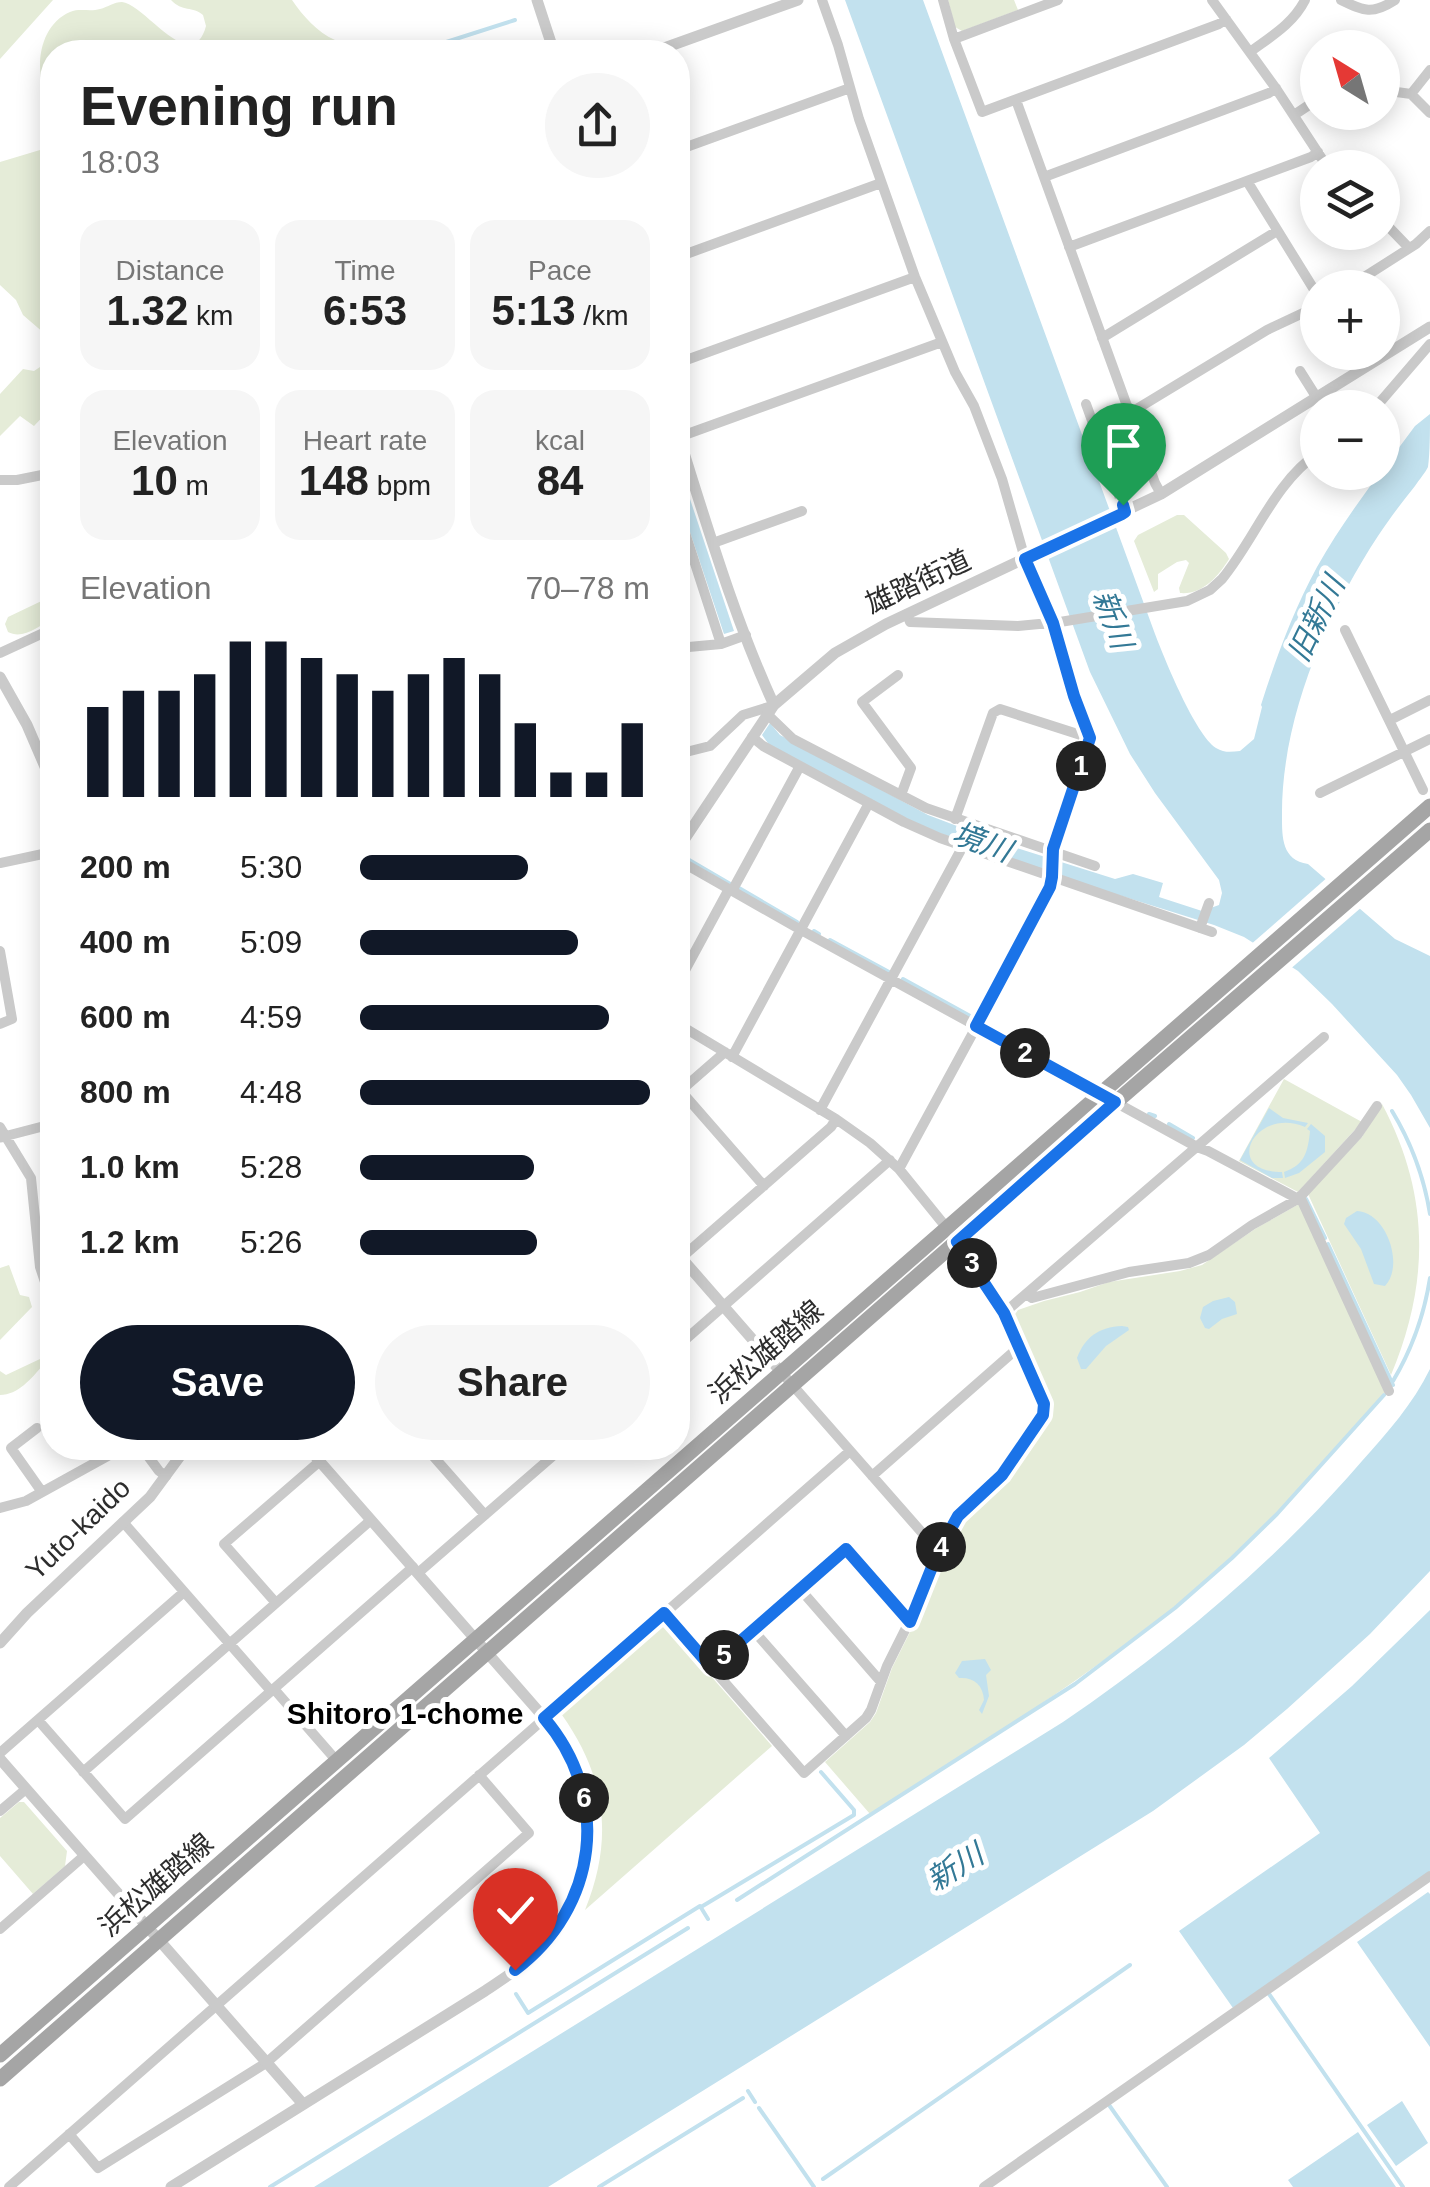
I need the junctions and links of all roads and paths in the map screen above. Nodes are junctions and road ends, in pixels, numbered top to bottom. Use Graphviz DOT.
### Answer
graph roads {
  1 [pos="537,0"];
  2 [pos="798,0"];
  3 [pos="822,0"];
  4 [pos="943,0"];
  5 [pos="1058,0"];
  6 [pos="1212,0"];
  7 [pos="1305,0"];
  8 [pos="1341,0"];
  9 [pos="1395,0"];
  10 [pos="1226,20"];
  11 [pos="954,39"];
  12 [pos="550,40"];
  13 [pos="686,40"];
  14 [pos="1250,52"];
  15 [pos="1430,70"];
  16 [pos="850,88"];
  17 [pos="1276,88"];
  18 [pos="1400,92"];
  19 [pos="1411,94"];
  20 [pos="1016,100"];
  21 [pos="1300,111"];
  22 [pos="1430,112"];
  23 [pos="1294,115"];
  24 [pos="690,146"];
  25 [pos="1317,150"];
  26 [pos="1300,161"];
  27 [pos="1044,177"];
  28 [pos="1247,181"];
  29 [pos="881,183"];
  30 [pos="1277,231"];
  31 [pos="1430,232"];
  32 [pos="1400,239"];
  33 [pos="1069,247"];
  34 [pos="1409,248"];
  35 [pos="690,252"];
  36 [pos="1302,270"];
  37 [pos="1375,270"];
  38 [pos="914,277"];
  39 [pos="1300,314"];
  40 [pos="1430,326"];
  41 [pos="1102,338"];
  42 [pos="942,342"];
  43 [pos="1430,344"];
  44 [pos="690,359"];
  45 [pos="1300,371"];
  46 [pos="1312,390"];
  47 [pos="1330,390"];
  48 [pos="1390,390"];
  49 [pos="1086,404"];
  50 [pos="1300,408"];
  51 [pos="1130,414"];
  52 [pos="690,432"];
  53 [pos="1300,467"];
  54 [pos="690,473"];
  55 [pos="40,475"];
  56 [pos="0,480"];
  57 [pos="1161,494"];
  58 [pos="802,511"];
  59 [pos="1124,513"];
  60 [pos="713,544"];
  61 [pos="690,548"];
  62 [pos="1030,557"];
  63 [pos="907,614"];
  64 [pos="1056,623"];
  65 [pos="1345,630"];
  66 [pos="40,635"];
  67 [pos="746,635"];
  68 [pos="721,644"];
  69 [pos="690,647"];
  70 [pos="0,654"];
  71 [pos="898,675"];
  72 [pos="0,677"];
  73 [pos="1430,700"];
  74 [pos="769,711"];
  75 [pos="1390,720"];
  76 [pos="755,732"];
  77 [pos="1090,738"];
  78 [pos="1430,739"];
  79 [pos="40,744"];
  80 [pos="690,751"];
  81 [pos="1405,752"];
  82 [pos="800,766"];
  83 [pos="1424,790"];
  84 [pos="1320,793"];
  85 [pos="901,796"];
  86 [pos="870,803"];
  87 [pos="1430,806"];
  88 [pos="954,819"];
  89 [pos="1430,830"];
  90 [pos="690,831"];
  91 [pos="963,846"];
  92 [pos="1053,854"];
  93 [pos="40,855"];
  94 [pos="0,863"];
  95 [pos="1094,866"];
  96 [pos="690,867"];
  97 [pos="1052,876"];
  98 [pos="731,890"];
  99 [pos="1209,903"];
  100 [pos="801,930"];
  101 [pos="0,951"];
  102 [pos="690,962"];
  103 [pos="891,980"];
  104 [pos="0,1024"];
  105 [pos="976,1026"];
  106 [pos="690,1031"];
  107 [pos="1324,1037"];
  108 [pos="729,1054"];
  109 [pos="690,1084"];
  110 [pos="1098,1093"];
  111 [pos="1115,1102"];
  112 [pos="690,1104"];
  113 [pos="1376,1106"];
  114 [pos="820,1110"];
  115 [pos="836,1119"];
  116 [pos="40,1126"];
  117 [pos="2,1133"];
  118 [pos="1196,1147"];
  119 [pos="890,1160"];
  120 [pos="899,1169"];
  121 [pos="764,1186"];
  122 [pos="1298,1199"];
  123 [pos="946,1227"];
  124 [pos="957,1242"];
  125 [pos="690,1248"];
  126 [pos="40,1268"];
  127 [pos="690,1268"];
  128 [pos="1026,1294"];
  129 [pos="723,1306"];
  130 [pos="1004,1313"];
  131 [pos="690,1335"];
  132 [pos="1020,1347"];
  133 [pos="781,1372"];
  134 [pos="792,1386"];
  135 [pos="1389,1391"];
  136 [pos="37,1428"];
  137 [pos="690,1451"];
  138 [pos="850,1451"];
  139 [pos="100,1460"];
  140 [pos="151,1460"];
  141 [pos="177,1460"];
  142 [pos="320,1460"];
  143 [pos="437,1460"];
  144 [pos="548,1460"];
  145 [pos="680,1460"];
  146 [pos="166,1476"];
  147 [pos="872,1476"];
  148 [pos="42,1492"];
  149 [pos="0,1508"];
  150 [pos="485,1515"];
  151 [pos="371,1520"];
  152 [pos="123,1522"];
  153 [pos="938,1552"];
  154 [pos="415,1570"];
  155 [pos="800,1589"];
  156 [pos="184,1592"];
  157 [pos="276,1603"];
  158 [pos="664,1613"];
  159 [pos="910,1622"];
  160 [pos="753,1630"];
  161 [pos="475,1639"];
  162 [pos="0,1643"];
  163 [pos="229,1644"];
  164 [pos="488,1653"];
  165 [pos="711,1667"];
  166 [pos="881,1682"];
  167 [pos="272,1690"];
  168 [pos="544,1718"];
  169 [pos="38,1720"];
  170 [pos="846,1736"];
  171 [pos="0,1756"];
  172 [pos="336,1760"];
  173 [pos="83,1772"];
  174 [pos="479,1775"];
  175 [pos="26,1788"];
  176 [pos="0,1811"];
  177 [pos="84,1856"];
  178 [pos="1430,1876"];
  179 [pos="146,1927"];
  180 [pos="0,1929"];
  181 [pos="157,1940"];
  182 [pos="216,2006"];
  183 [pos="0,2055"];
  184 [pos="266,2063"];
  185 [pos="0,2079"];
  186 [pos="303,2104"];
  187 [pos="69,2134"];
  188 [pos="9,2187"];
  189 [pos="171,2187"];
  190 [pos="984,2187"];
  1 -- 12 [label="street"];
  2 -- 13 [label="street"];
  3 -- 16 [label="street"];
  4 -- 11 [label="street"];
  5 -- 11 [label="street"];
  6 -- 10 [label="street"];
  7 -- 14 [label="street"];
  8 -- 9 [label="street"];
  10 -- 14 [label="street"];
  10 -- 20 [label="street"];
  11 -- 20 [label="street"];
  14 -- 17 [label="street"];
  15 -- 19 [label="street"];
  16 -- 24 [label="street"];
  16 -- 29 [label="street"];
  17 -- 23 [label="street"];
  17 -- 27 [label="street"];
  18 -- 19 [label="street"];
  19 -- 22 [label="street"];
  20 -- 27 [label="street"];
  21 -- 23 [label="street"];
  23 -- 25 [label="street"];
  26 -- 28 [label="street"];
  27 -- 33 [label="street"];
  28 -- 30 [label="street"];
  28 -- 33 [label="street"];
  29 -- 35 [label="street"];
  29 -- 38 [label="street"];
  30 -- 36 [label="street"];
  30 -- 41 [label="street"];
  31 -- 34 [label="street"];
  32 -- 34 [label="street"];
  33 -- 41 [label="street"];
  34 -- 37 [label="street"];
  38 -- 42 [label="street"];
  38 -- 44 [label="street"];
  39 -- 51 [label="street"];
  40 -- 47 [label="street"];
  41 -- 51 [label="street"];
  42 -- 52 [label="street"];
  42 -- 62 [label="street"];
  43 -- 48 [label="street"];
  45 -- 46 [label="street"];
  49 -- 59 [label="street"];
  50 -- 57 [label="street"];
  51 -- 57 [label="street"];
  53 -- 64 [label="street"];
  54 -- 60 [label="street"];
  55 -- 56 [label="street"];
  57 -- 59 [label="street"];
  58 -- 60 [label="street"];
  59 -- 62 [label="street, 雄踏街道"];
  60 -- 67 [label="street"];
  61 -- 68 [label="street"];
  62 -- 63 [label="street, 雄踏街道"];
  62 -- 64 [label="street"];
  63 -- 64 [label="street"];
  63 -- 74 [label="street, 雄踏街道"];
  64 -- 77 [label="street"];
  65 -- 75 [label="street"];
  66 -- 70 [label="street"];
  67 -- 68 [label="street"];
  67 -- 74 [label="street"];
  68 -- 69 [label="street"];
  71 -- 85 [label="street"];
  72 -- 79 [label="street"];
  73 -- 75 [label="street"];
  74 -- 76 [label="street, 雄踏街道"];
  74 -- 80 [label="street"];
  74 -- 85 [label="street"];
  75 -- 81 [label="street"];
  76 -- 82 [label="street"];
  76 -- 90 [label="street"];
  77 -- 88 [label="street"];
  77 -- 92 [label="street"];
  78 -- 81 [label="street"];
  81 -- 83 [label="street"];
  81 -- 84 [label="street"];
  82 -- 86 [label="street"];
  82 -- 98 [label="street"];
  85 -- 88 [label="street"];
  86 -- 91 [label="street"];
  86 -- 100 [label="street"];
  87 -- 110 [label="main road, 浜松雄踏線"];
  88 -- 92 [label="street"];
  89 -- 111 [label="main road, 浜松雄踏線"];
  91 -- 97 [label="street"];
  91 -- 103 [label="street"];
  92 -- 95 [label="street"];
  92 -- 97 [label="street"];
  93 -- 94 [label="street"];
  96 -- 98 [label="street"];
  97 -- 99 [label="street"];
  97 -- 105 [label="street"];
  98 -- 100 [label="street"];
  98 -- 102 [label="street"];
  100 -- 103 [label="street"];
  100 -- 108 [label="street"];
  101 -- 104 [label="street"];
  103 -- 105 [label="street"];
  103 -- 114 [label="street"];
  105 -- 110 [label="street"];
  105 -- 120 [label="street"];
  106 -- 108 [label="street"];
  107 -- 118 [label="street"];
  108 -- 109 [label="street"];
  108 -- 114 [label="street"];
  110 -- 111 [label="street"];
  110 -- 123 [label="main road, 浜松雄踏線"];
  111 -- 118 [label="street"];
  111 -- 124 [label="main road, 浜松雄踏線"];
  112 -- 121 [label="street"];
  113 -- 122 [label="street"];
  114 -- 115 [label="street"];
  115 -- 119 [label="street"];
  115 -- 121 [label="street"];
  116 -- 117 [label="street"];
  117 -- 126 [label="street"];
  118 -- 122 [label="street"];
  118 -- 128 [label="street"];
  119 -- 120 [label="street"];
  119 -- 129 [label="street"];
  120 -- 123 [label="street"];
  121 -- 125 [label="street"];
  122 -- 128 [label="street"];
  122 -- 135 [label="street"];
  123 -- 133 [label="main road, 浜松雄踏線"];
  124 -- 130 [label="street"];
  124 -- 134 [label="main road, 浜松雄踏線"];
  127 -- 129 [label="street"];
  128 -- 130 [label="street"];
  129 -- 131 [label="street"];
  129 -- 133 [label="street"];
  130 -- 132 [label="street"];
  132 -- 147 [label="street"];
  132 -- 153 [label="street"];
  133 -- 134 [label="street"];
  133 -- 137 [label="main road, 浜松雄踏線"];
  134 -- 138 [label="street"];
  134 -- 164 [label="main road, 浜松雄踏線"];
  136 -- 148 [label="street"];
  138 -- 147 [label="street"];
  138 -- 158 [label="street"];
  139 -- 148 [label="street"];
  140 -- 146 [label="street"];
  141 -- 146 [label="street, Yuto-kaido"];
  142 -- 151 [label="street"];
  142 -- 157 [label="street"];
  143 -- 150 [label="street"];
  144 -- 150 [label="street"];
  145 -- 161 [label="main road, 浜松雄踏線"];
  146 -- 152 [label="street, Yuto-kaido"];
  147 -- 153 [label="street"];
  148 -- 149 [label="street"];
  150 -- 154 [label="street"];
  151 -- 154 [label="street"];
  151 -- 157 [label="street"];
  152 -- 156 [label="street"];
  152 -- 162 [label="street, Yuto-kaido"];
  153 -- 159 [label="street"];
  154 -- 161 [label="street"];
  154 -- 167 [label="street"];
  155 -- 159 [label="street"];
  155 -- 160 [label="street"];
  155 -- 166 [label="street"];
  156 -- 163 [label="street"];
  156 -- 169 [label="street"];
  157 -- 163 [label="street"];
  158 -- 165 [label="street"];
  158 -- 168 [label="street"];
  159 -- 166 [label="street"];
  160 -- 165 [label="street"];
  160 -- 170 [label="street"];
  161 -- 164 [label="street"];
  161 -- 172 [label="main road, 浜松雄踏線"];
  163 -- 167 [label="street"];
  163 -- 173 [label="street"];
  164 -- 168 [label="street"];
  164 -- 181 [label="main road, 浜松雄踏線"];
  165 -- 170 [label="street"];
  166 -- 170 [label="street"];
  167 -- 172 [label="street"];
  167 -- 173 [label="street"];
  168 -- 174 [label="street"];
  168 -- 186 [label="street"];
  169 -- 171 [label="street"];
  169 -- 173 [label="street"];
  171 -- 175 [label="street"];
  172 -- 179 [label="main road, 浜松雄踏線"];
  174 -- 182 [label="street"];
  174 -- 184 [label="street"];
  175 -- 176 [label="street"];
  175 -- 177 [label="street"];
  177 -- 179 [label="street"];
  177 -- 180 [label="street"];
  178 -- 190 [label="street"];
  179 -- 181 [label="street"];
  179 -- 183 [label="main road, 浜松雄踏線"];
  181 -- 182 [label="street"];
  181 -- 185 [label="main road, 浜松雄踏線"];
  182 -- 184 [label="street"];
  182 -- 187 [label="street"];
  184 -- 186 [label="street"];
  184 -- 187 [label="street"];
  186 -- 189 [label="street"];
  187 -- 188 [label="street"];
}
